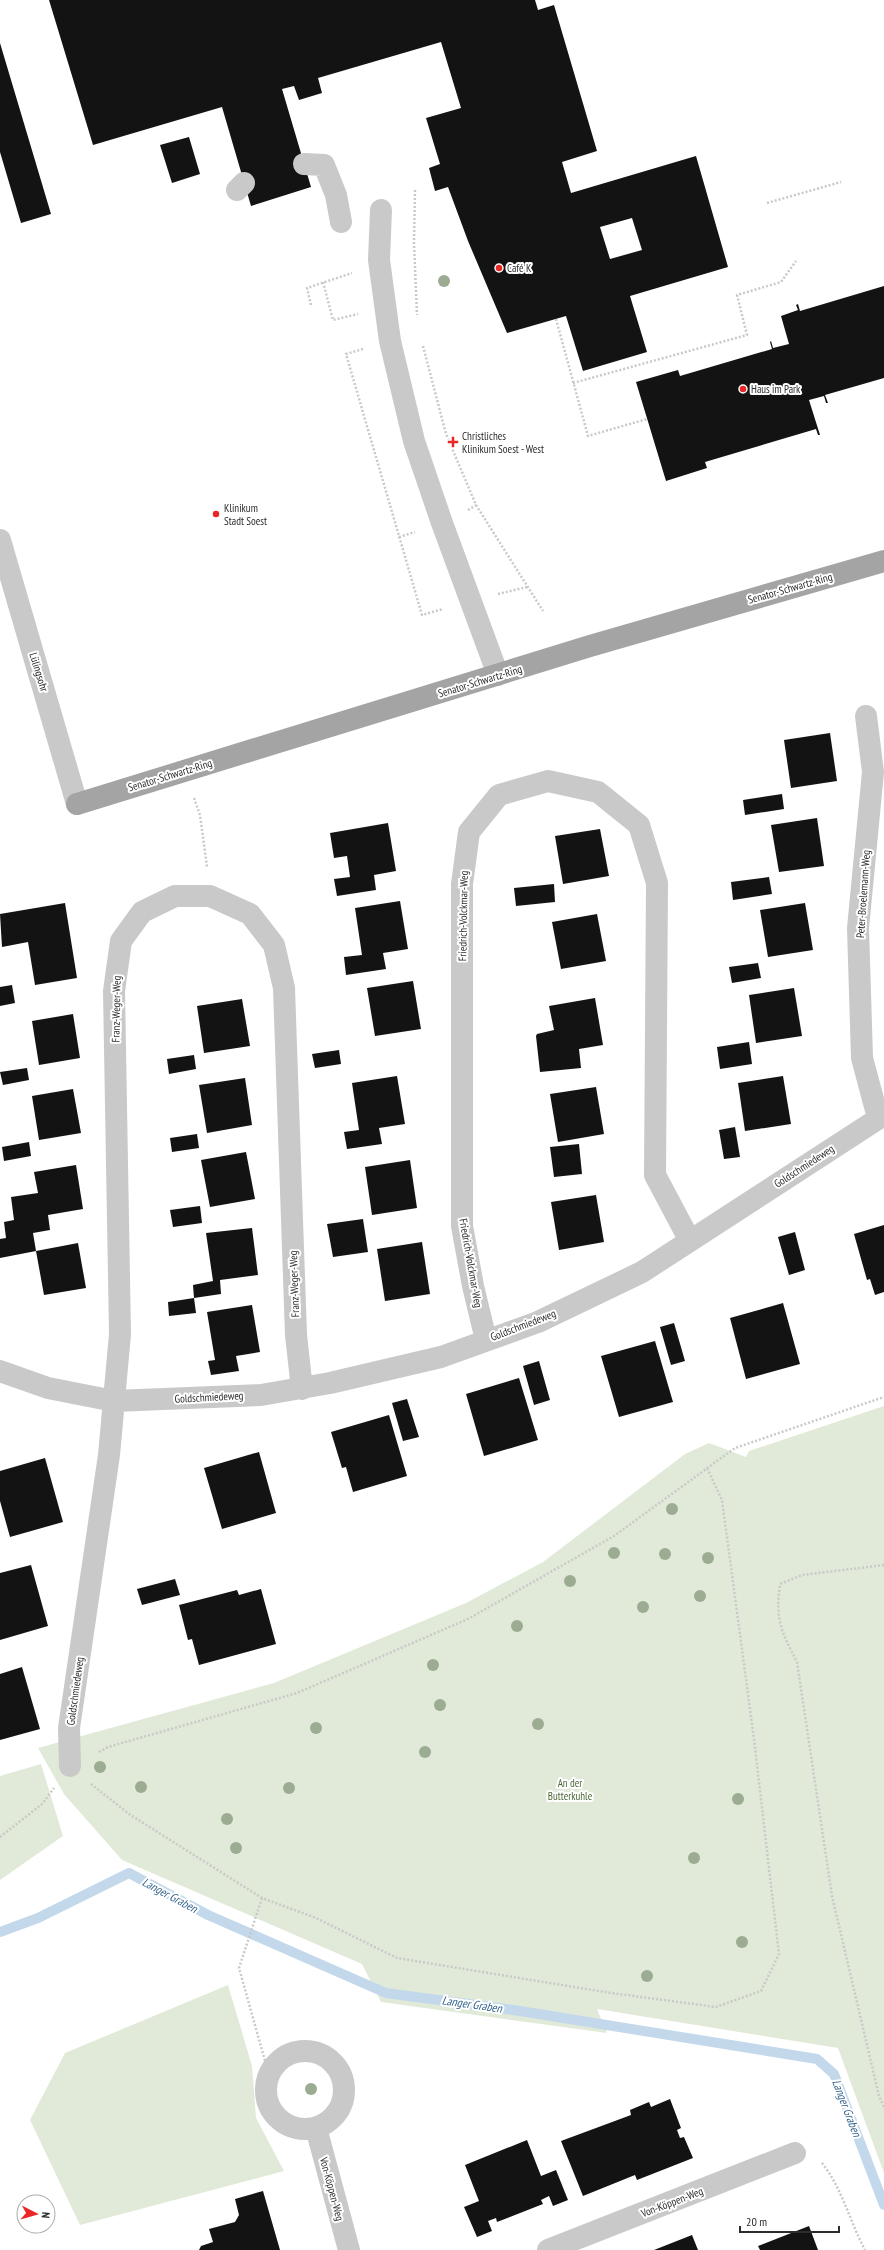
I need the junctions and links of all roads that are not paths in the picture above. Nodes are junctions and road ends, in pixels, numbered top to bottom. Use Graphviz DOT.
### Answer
graph roads {
  1 [pos="304,164"];
  2 [pos="381,210"];
  3 [pos="341,222"];
  4 [pos="0,540"];
  5 [pos="884,561"];
  6 [pos="6,585"];
  7 [pos="498,675"];
  8 [pos="866,716"];
  9 [pos="77,804"];
  10 [pos="881,1117"];
  11 [pos="690,1240"];
  12 [pos="486,1340"];
  13 [pos="0,1371"];
  14 [pos="302,1389"];
  15 [pos="114,1402"];
  16 [pos="70,1766"];
  17 [pos="316,2128"];
  18 [pos="795,2153"];
  19 [pos="348,2250"];
  20 [pos="548,2250"];
  1 -- 3 [label="street"];
  2 -- 7 [label="street"];
  4 -- 6 [label="street, Lülingsohr"];
  5 -- 7 [label="main road, Senator-Schwartz-Ring"];
  6 -- 9 [label="street, Lülingsohr"];
  7 -- 9 [label="main road, Senator-Schwartz-Ring"];
  8 -- 10 [label="street, Peter-Broelemann-Weg"];
  10 -- 11 [label="street, Goldschmiedeweg"];
  11 -- 12 [label="street, Goldschmiedeweg"];
  11 -- 12 [label="street, Friedrich-Volckmar-Weg"];
  12 -- 14 [label="street, Goldschmiedeweg"];
  13 -- 15 [label="street, Goldschmiedeweg"];
  14 -- 15 [label="street, Goldschmiedeweg"];
  14 -- 15 [label="street, Franz-Weger-Weg"];
  15 -- 16 [label="street, Goldschmiedeweg"];
  17 -- 17 [label="street"];
  17 -- 19 [label="street, Von-Köppen-Weg"];
  18 -- 20 [label="street, Von-Köppen-Weg"];
}
